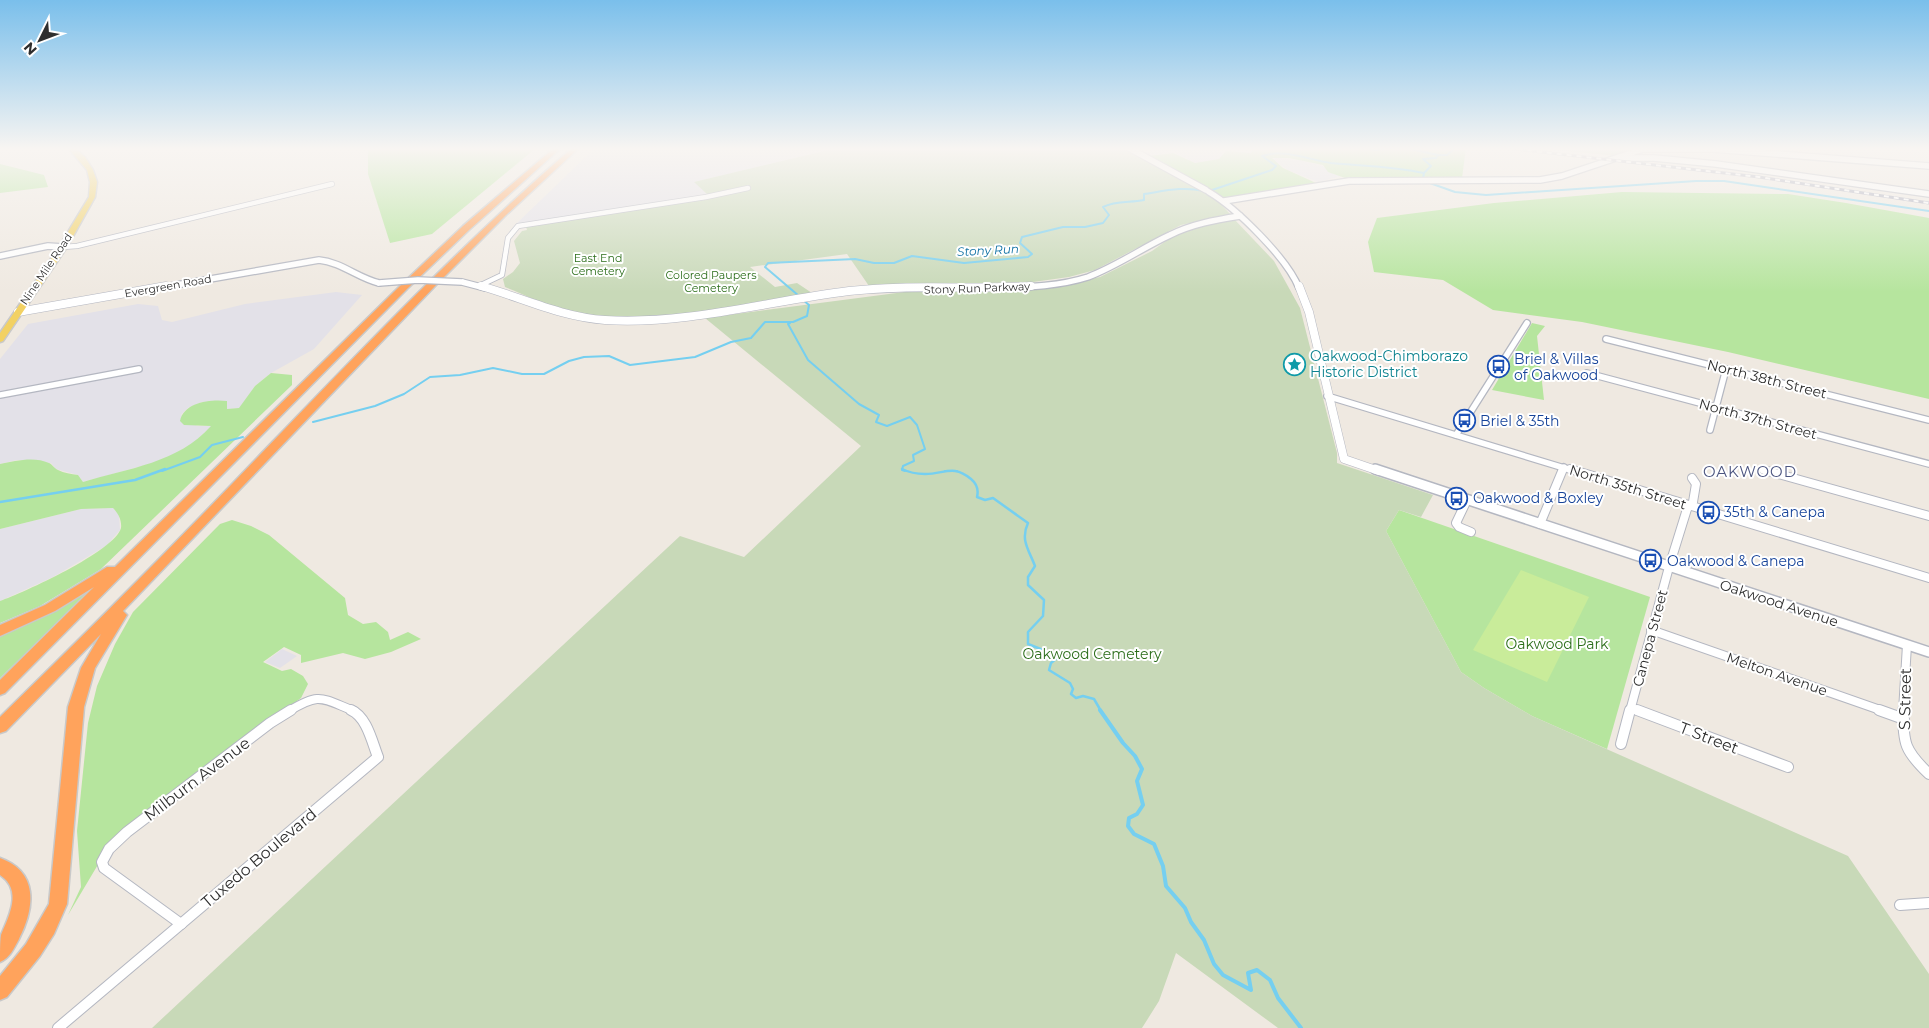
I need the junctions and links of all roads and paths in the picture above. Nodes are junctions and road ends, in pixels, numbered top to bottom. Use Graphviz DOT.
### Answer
graph roads {
  1 [pos="92,196"];
  2 [pos="283,196"];
  3 [pos="502,196"];
  4 [pos="522,196"];
  5 [pos="711,196"];
  6 [pos="1216,196"];
  7 [pos="1254,196"];
  8 [pos="1224,201"];
  9 [pos="1240,216"];
  10 [pos="63,247"];
  11 [pos="0,256"];
  12 [pos="380,283"];
  13 [pos="481,285"];
  14 [pos="18,312"];
  15 [pos="1527,323"];
  16 [pos="0,339"];
  17 [pos="1606,339"];
  18 [pos="139,369"];
  19 [pos="1726,369"];
  20 [pos="1587,374"];
  21 [pos="0,395"];
  22 [pos="1327,396"];
  23 [pos="1714,407"];
  24 [pos="1929,420"];
  25 [pos="1710,430"];
  26 [pos="1456,435"];
  27 [pos="1929,464"];
  28 [pos="1564,468"];
  29 [pos="1764,470"];
  30 [pos="1692,478"];
  31 [pos="1467,500"];
  32 [pos="1690,506"];
  33 [pos="1929,516"];
  34 [pos="1540,524"];
  35 [pos="1471,532"];
  36 [pos="131,557"];
  37 [pos="1669,567"];
  38 [pos="1929,578"];
  39 [pos="133,595"];
  40 [pos="1651,630"];
  41 [pos="0,631"];
  42 [pos="1907,645"];
  43 [pos="1929,652"];
  44 [pos="0,689"];
  45 [pos="302,702"];
  46 [pos="1631,708"];
  47 [pos="1904,719"];
  48 [pos="0,727"];
  49 [pos="1621,744"];
  50 [pos="1788,767"];
  51 [pos="1929,774"];
  52 [pos="0,866"];
  53 [pos="1929,903"];
  54 [pos="1900,905"];
  55 [pos="182,924"];
  56 [pos="0,953"];
  57 [pos="0,990"];
  58 [pos="58,1028"];
  1 -- 10 [label="main road, Nine Mile Road"];
  2 -- 10 [label="street"];
  3 -- 36 [label="highway"];
  4 -- 39 [label="highway"];
  5 -- 13 [label="street"];
  6 -- 8 [label="street"];
  7 -- 8 [label="street"];
  8 -- 9 [label="street"];
  9 -- 13 [label="street, Stony Run Parkway"];
  9 -- 22 [label="street"];
  10 -- 11 [label="street"];
  10 -- 14 [label="main road, Nine Mile Road"];
  12 -- 13 [label="street, Stony Run Parkway, bridge"];
  12 -- 14 [label="street, Evergreen Road"];
  14 -- 16 [label="main road, Nine Mile Road"];
  15 -- 26 [label="street"];
  17 -- 19 [label="street, North 38th Street"];
  18 -- 21 [label="street"];
  19 -- 23 [label="street"];
  19 -- 24 [label="street, North 38th Street"];
  20 -- 23 [label="street, North 37th Street"];
  22 -- 26 [label="street, North 35th Street"];
  22 -- 31 [label="street, Oakwood Avenue"];
  23 -- 25 [label="street"];
  23 -- 27 [label="street, North 37th Street"];
  26 -- 28 [label="street, North 35th Street"];
  28 -- 32 [label="street, North 35th Street"];
  28 -- 34 [label="street"];
  29 -- 33 [label="street"];
  30 -- 32 [label="street, Canepa Street"];
  31 -- 34 [label="street, Oakwood Avenue"];
  31 -- 35 [label="street"];
  32 -- 37 [label="street, Canepa Street"];
  32 -- 38 [label="street, North 35th Street"];
  34 -- 37 [label="street, Oakwood Avenue"];
  36 -- 41 [label="highway"];
  36 -- 44 [label="highway"];
  37 -- 40 [label="street, Canepa Street"];
  37 -- 42 [label="street, Oakwood Avenue"];
  39 -- 48 [label="highway"];
  39 -- 57 [label="highway"];
  40 -- 46 [label="street, Canepa Street"];
  40 -- 47 [label="street, Melton Avenue"];
  42 -- 43 [label="street, Oakwood Avenue"];
  42 -- 47 [label="street, S Street"];
  45 -- 55 [label="street, Milburn Avenue"];
  45 -- 55 [label="street, Tuxedo Boulevard"];
  46 -- 49 [label="street, Canepa Street"];
  46 -- 50 [label="street, T Street"];
  47 -- 51 [label="street, S Street"];
  52 -- 56 [label="highway"];
  53 -- 54 [label="street"];
  55 -- 58 [label="street, Tuxedo Boulevard"];
}
